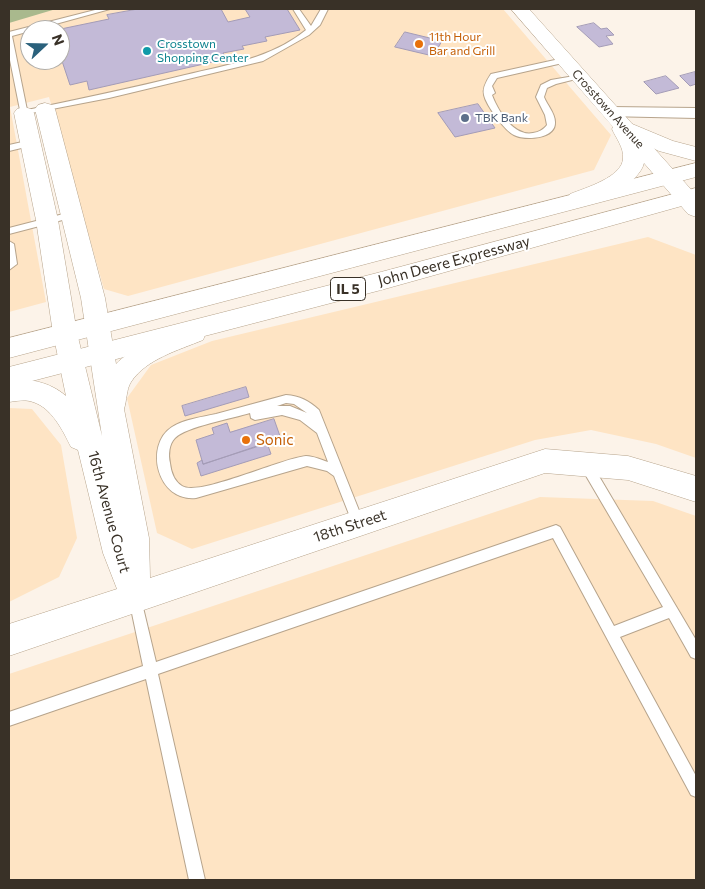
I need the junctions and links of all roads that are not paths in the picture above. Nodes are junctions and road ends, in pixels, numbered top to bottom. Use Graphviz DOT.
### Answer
graph roads {
  1 [pos="106,9"];
  2 [pos="296,9"];
  3 [pos="324,9"];
  4 [pos="520,9"];
  5 [pos="310,30"];
  6 [pos="9,35"];
  7 [pos="564,60"];
  8 [pos="580,77"];
  9 [pos="45,108"];
  10 [pos="24,113"];
  11 [pos="691,113"];
  12 [pos="617,118"];
  13 [pos="31,143"];
  14 [pos="647,145"];
  15 [pos="9,148"];
  16 [pos="696,154"];
  17 [pos="696,170"];
  18 [pos="669,177"];
  19 [pos="693,201"];
  20 [pos="555,208"];
  21 [pos="59,217"];
  22 [pos="9,230"];
  23 [pos="9,244"];
  24 [pos="9,267"];
  25 [pos="216,324"];
  26 [pos="97,326"];
  27 [pos="65,333"];
  28 [pos="9,348"];
  29 [pos="101,353"];
  30 [pos="72,361"];
  31 [pos="9,377"];
  32 [pos="9,391"];
  33 [pos="112,410"];
  34 [pos="586,465"];
  35 [pos="340,474"];
  36 [pos="100,480"];
  37 [pos="696,490"];
  38 [pos="358,523"];
  39 [pos="135,598"];
  40 [pos="672,610"];
  41 [pos="611,634"];
  42 [pos="9,640"];
  43 [pos="696,652"];
  44 [pos="150,670"];
  45 [pos="9,719"];
  46 [pos="696,790"];
  47 [pos="198,880"];
  1 -- 6 [label="lane"];
  2 -- 5 [label="lane"];
  3 -- 5 [label="lane"];
  4 -- 7 [label="main road, Crosstown Avenue"];
  5 -- 9 [label="lane"];
  6 -- 10 [label="lane"];
  7 -- 8 [label="main road, Crosstown Avenue"];
  7 -- 8 [label="lane"];
  8 -- 12 [label="main road, Crosstown Avenue"];
  9 -- 10 [label="lane"];
  9 -- 21 [label="main road, 16th Avenue Court"];
  10 -- 13 [label="main road, 16th Avenue Court"];
  11 -- 12 [label="street"];
  11 -- 14 [label="street"];
  12 -- 14 [label="main road"];
  12 -- 20 [label="main road"];
  13 -- 15 [label="lane"];
  13 -- 21 [label="main road, 16th Avenue Court"];
  14 -- 16 [label="main road"];
  14 -- 18 [label="main road, Crosstown Avenue"];
  17 -- 18 [label="main road, John Deere Expressway / IL 5"];
  18 -- 19 [label="main road, Crosstown Avenue"];
  18 -- 20 [label="main road, John Deere Expressway / IL 5"];
  19 -- 25 [label="main road, John Deere Expressway / IL 5"];
  20 -- 26 [label="main road, John Deere Expressway / IL 5"];
  21 -- 22 [label="lane"];
  21 -- 26 [label="main road, 16th Avenue Court"];
  21 -- 27 [label="main road, 16th Avenue Court"];
  23 -- 24 [label="lane"];
  25 -- 29 [label="main road, John Deere Expressway / IL 5"];
  25 -- 33 [label="main road"];
  26 -- 27 [label="main road, John Deere Expressway / IL 5"];
  26 -- 29 [label="main road, 16th Avenue Court"];
  27 -- 28 [label="main road, John Deere Expressway / IL 5"];
  27 -- 30 [label="main road, 16th Avenue Court"];
  29 -- 30 [label="main road, John Deere Expressway / IL 5"];
  29 -- 33 [label="main road, 16th Avenue Court"];
  30 -- 31 [label="main road, John Deere Expressway / IL 5"];
  30 -- 36 [label="main road, 16th Avenue Court"];
  32 -- 36 [label="main road"];
  33 -- 39 [label="main road, 16th Avenue Court"];
  34 -- 37 [label="main road, 18th Street"];
  34 -- 38 [label="main road, 18th Street"];
  34 -- 40 [label="lane"];
  35 -- 35 [label="lane"];
  35 -- 38 [label="lane"];
  36 -- 39 [label="main road, 16th Avenue Court"];
  38 -- 39 [label="main road, 18th Street"];
  39 -- 42 [label="main road, 18th Street"];
  39 -- 44 [label="lane"];
  40 -- 41 [label="lane"];
  40 -- 43 [label="lane"];
  41 -- 44 [label="lane"];
  41 -- 46 [label="lane"];
  44 -- 45 [label="lane"];
  44 -- 47 [label="lane"];
}
